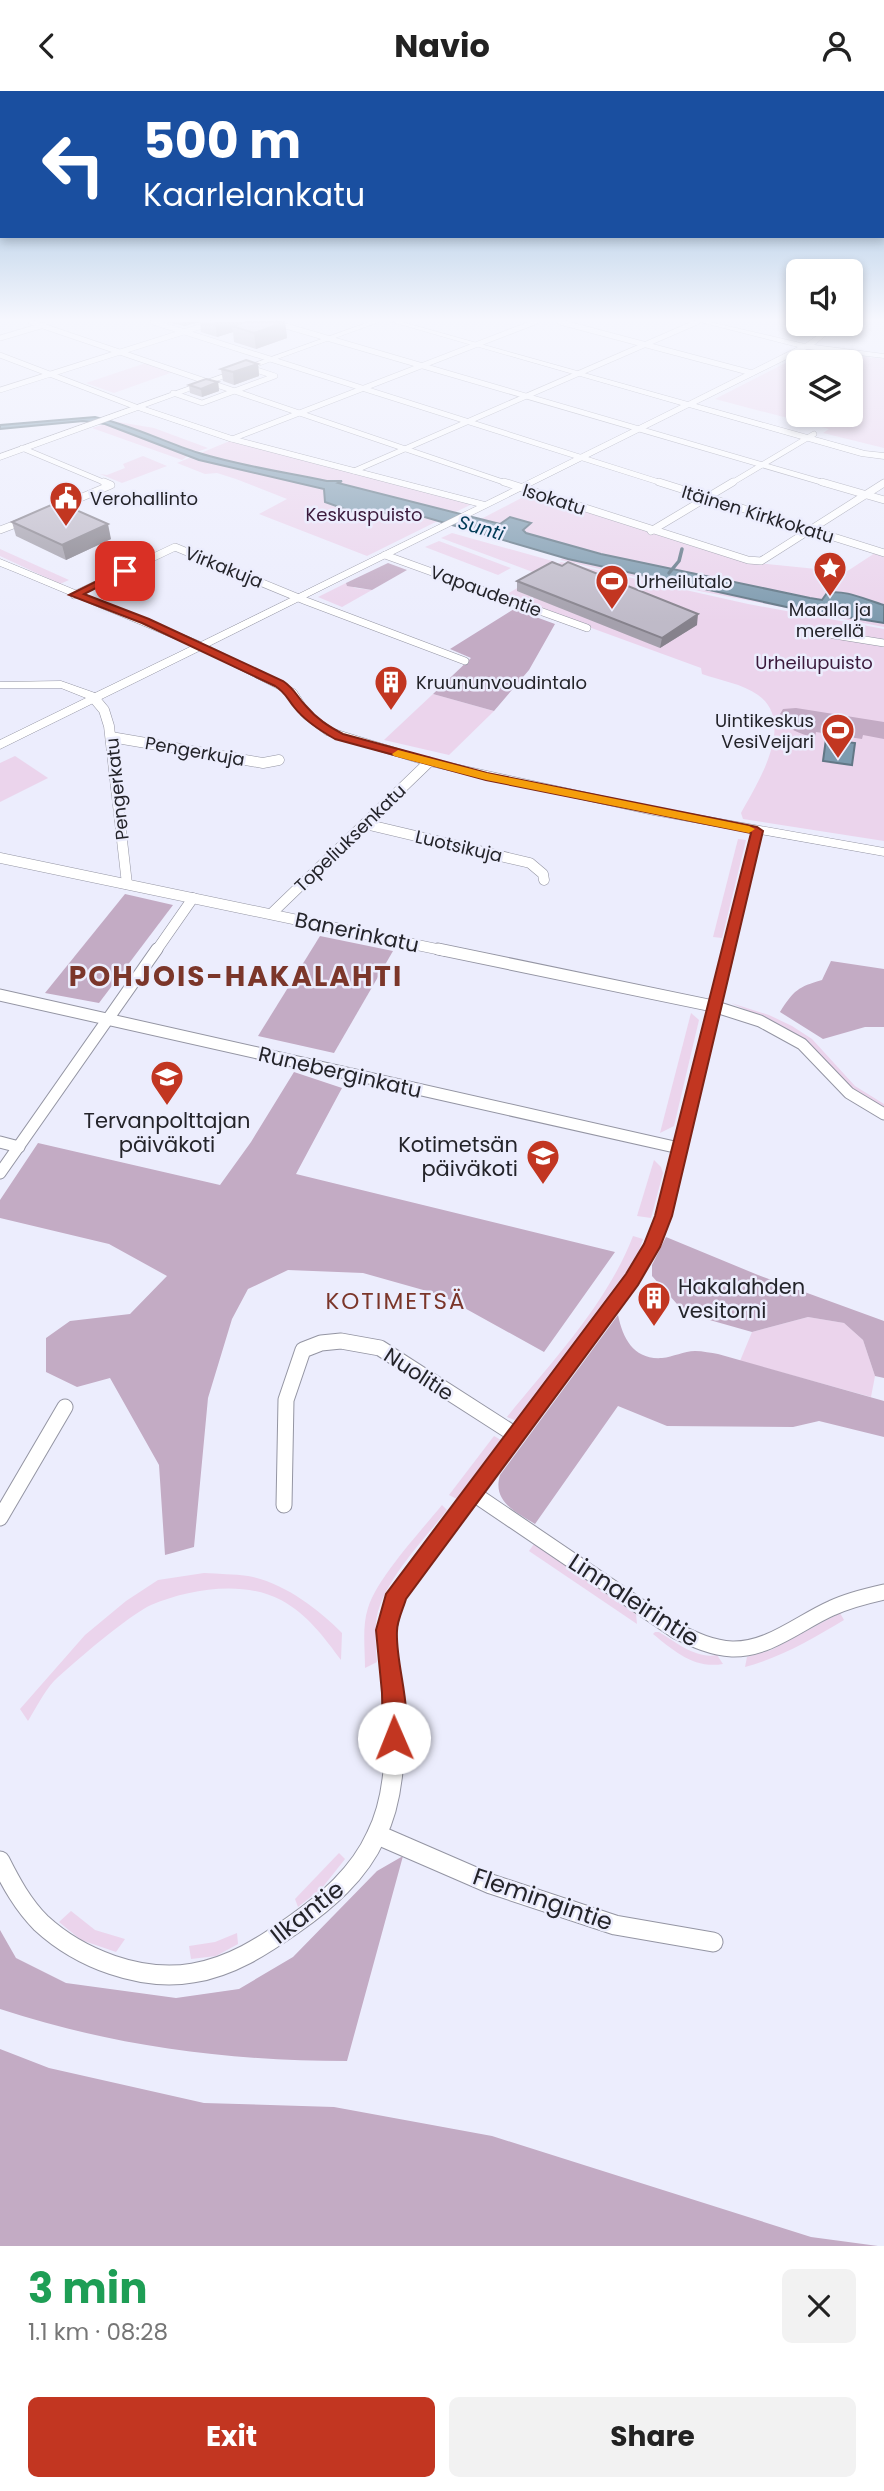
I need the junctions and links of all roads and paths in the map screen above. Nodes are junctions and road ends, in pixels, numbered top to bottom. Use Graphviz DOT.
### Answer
graph roads {
  1 [pos="92,423"];
  2 [pos="183,423"];
  3 [pos="272,423"];
  4 [pos="329,423"];
  5 [pos="463,423"];
  6 [pos="472,423"];
  7 [pos="618,423"];
  8 [pos="652,423"];
  9 [pos="762,423"];
  10 [pos="639,429"];
  11 [pos="811,436"];
  12 [pos="232,439"];
  13 [pos="22,448"];
  14 [pos="404,448"];
  15 [pos="2,454"];
  16 [pos="884,455"];
  17 [pos="580,458"];
  18 [pos="762,465"];
  19 [pos="354,471"];
  20 [pos="884,483"];
  21 [pos="522,488"];
  22 [pos="864,495"];
  23 [pos="706,498"];
  24 [pos="884,501"];
  25 [pos="486,505"];
  26 [pos="0,530"];
  27 [pos="809,530"];
  28 [pos="651,531"];
  29 [pos="884,553"];
  30 [pos="385,555"];
  31 [pos="0,562"];
  32 [pos="74,595"];
  33 [pos="298,597"];
  34 [pos="587,628"];
  35 [pos="828,634"];
  36 [pos="884,643"];
  37 [pos="194,649"];
  38 [pos="465,661"];
  39 [pos="0,685"];
  40 [pos="94,698"];
  41 [pos="111,737"];
  42 [pos="0,745"];
  43 [pos="279,760"];
  44 [pos="429,762"];
  45 [pos="365,824"];
  46 [pos="757,831"];
  47 [pos="884,852"];
  48 [pos="0,858"];
  49 [pos="544,880"];
  50 [pos="127,884"];
  51 [pos="193,898"];
  52 [pos="271,914"];
  53 [pos="0,995"];
  54 [pos="713,1006"];
  55 [pos="108,1020"];
  56 [pos="884,1114"];
  57 [pos="0,1142"];
  58 [pos="19,1147"];
  59 [pos="679,1148"];
  60 [pos="0,1173"];
  61 [pos="65,1407"];
  62 [pos="517,1436"];
  63 [pos="474,1494"];
  64 [pos="284,1504"];
  65 [pos="0,1518"];
  66 [pos="884,1592"];
  67 [pos="378,1835"];
  68 [pos="0,1861"];
  69 [pos="713,1942"];
  1 -- 13 [label="main road"];
  2 -- 12 [label="main road"];
  3 -- 12 [label="street"];
  4 -- 14 [label="street, Isokatu"];
  5 -- 14 [label="street"];
  6 -- 17 [label="street, Itäinen Kirkkokatu"];
  7 -- 10 [label="street"];
  8 -- 10 [label="main road"];
  9 -- 11 [label="main road"];
  10 -- 17 [label="main road"];
  10 -- 18 [label="street"];
  11 -- 16 [label="main road"];
  11 -- 18 [label="street"];
  12 -- 19 [label="main road"];
  13 -- 15 [label="main road"];
  13 -- 26 [label="street"];
  14 -- 19 [label="street"];
  14 -- 21 [label="street, Isokatu"];
  17 -- 21 [label="main road"];
  17 -- 23 [label="street, Itäinen Kirkkokatu"];
  18 -- 22 [label="street"];
  18 -- 23 [label="street"];
  19 -- 25 [label="main road"];
  20 -- 22 [label="street"];
  21 -- 25 [label="main road"];
  21 -- 28 [label="street, Isokatu"];
  22 -- 24 [label="street"];
  22 -- 27 [label="street"];
  23 -- 27 [label="street, Itäinen Kirkkokatu"];
  23 -- 28 [label="street"];
  25 -- 30 [label="main road"];
  27 -- 28 [label="street, Isokatu"];
  27 -- 29 [label="street, Itäinen Kirkkokatu"];
  30 -- 33 [label="main road"];
  30 -- 34 [label="street, Vapaudentie"];
  31 -- 32 [label="main road"];
  32 -- 33 [label="street, Virkakuja"];
  32 -- 37 [label="main road"];
  33 -- 37 [label="main road"];
  33 -- 38 [label="street, Virkakuja"];
  35 -- 36 [label="street"];
  37 -- 40 [label="main road"];
  37 -- 44 [label="main road"];
  39 -- 40 [label="main road"];
  40 -- 41 [label="street, Pengerkatu"];
  40 -- 42 [label="main road"];
  41 -- 43 [label="street, Pengerkuja"];
  41 -- 50 [label="street, Pengerkatu"];
  44 -- 45 [label="street, Topeliuksenkatu"];
  44 -- 46 [label="main road"];
  45 -- 49 [label="street, Luotsikuja"];
  45 -- 52 [label="street, Topeliuksenkatu"];
  46 -- 47 [label="main road"];
  46 -- 54 [label="street, Ilkantie"];
  48 -- 50 [label="street, Banerinkatu"];
  50 -- 51 [label="street, Banerinkatu"];
  51 -- 52 [label="street, Banerinkatu"];
  51 -- 55 [label="street"];
  52 -- 54 [label="street, Banerinkatu"];
  53 -- 55 [label="street, Runeberginkatu"];
  54 -- 56 [label="street"];
  54 -- 59 [label="street, Ilkantie"];
  55 -- 58 [label="street"];
  55 -- 59 [label="street, Runeberginkatu"];
  57 -- 58 [label="street"];
  58 -- 60 [label="street"];
  59 -- 62 [label="street, Ilkantie"];
  61 -- 65 [label="street"];
  62 -- 63 [label="street, Ilkantie"];
  62 -- 64 [label="street, Nuolitie"];
  63 -- 66 [label="street, Linnaleirintie"];
  63 -- 67 [label="street, Ilkantie"];
  67 -- 68 [label="street, Ilkantie"];
  67 -- 69 [label="street, Flemingintie"];
}
